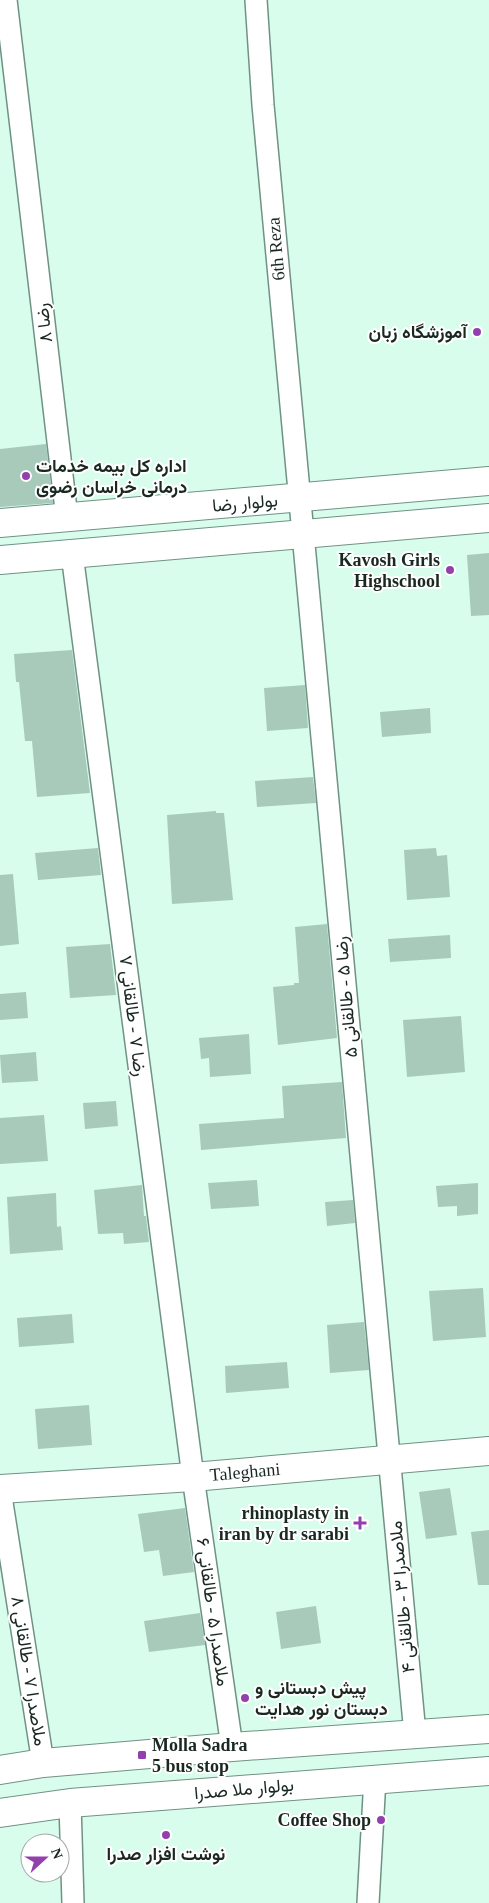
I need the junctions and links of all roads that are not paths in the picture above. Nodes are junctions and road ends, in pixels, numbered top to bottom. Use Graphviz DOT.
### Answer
graph roads {
  1 [pos="6,0"];
  2 [pos="256,0"];
  3 [pos="489,481"];
  4 [pos="299,499"];
  5 [pos="67,518"];
  6 [pos="489,518"];
  7 [pos="0,523"];
  8 [pos="303,535"];
  9 [pos="72,554"];
  10 [pos="0,560"];
  11 [pos="489,1451"];
  12 [pos="389,1460"];
  13 [pos="193,1477"];
  14 [pos="0,1490"];
  15 [pos="489,1729"];
  16 [pos="415,1734"];
  17 [pos="232,1747"];
  18 [pos="44,1763"];
  19 [pos="0,1770"];
  20 [pos="489,1771"];
  21 [pos="375,1778"];
  22 [pos="70,1804"];
  23 [pos="0,1812"];
  24 [pos="73,1903"];
  25 [pos="368,1903"];
  1 -- 5 [label="street, رضا ۸"];
  2 -- 4 [label="street, 6th Reza"];
  3 -- 4 [label="street, بولوار رضا"];
  4 -- 5 [label="street, بولوار رضا"];
  4 -- 8 [label="street, 6th Reza"];
  5 -- 7 [label="street, بولوار رضا"];
  6 -- 8 [label="street, بولوار رضا"];
  8 -- 9 [label="street, بولوار رضا"];
  8 -- 12 [label="street, رضا ۵ - طالقانی ۵"];
  9 -- 10 [label="street, بولوار رضا"];
  9 -- 13 [label="street, رضا ۷ - طالقانی ۷"];
  11 -- 12 [label="street, Taleghani"];
  12 -- 13 [label="street, Taleghani"];
  12 -- 16 [label="street, ملاصدرا ۳ - طالقانی ۴"];
  13 -- 14 [label="street, Taleghani"];
  13 -- 17 [label="street, ملاصدرا ۵ - طالقانی ۶"];
  14 -- 18 [label="street, ملاصدرا ۷ - طالقانی ۸"];
  15 -- 16 [label="street"];
  16 -- 17 [label="street"];
  17 -- 18 [label="street"];
  18 -- 19 [label="street"];
  20 -- 21 [label="street, بولوار ملا صدرا"];
  21 -- 22 [label="street, بولوار ملا صدرا"];
  21 -- 25 [label="street"];
  22 -- 23 [label="street, بولوار ملا صدرا"];
  22 -- 24 [label="street"];
}
